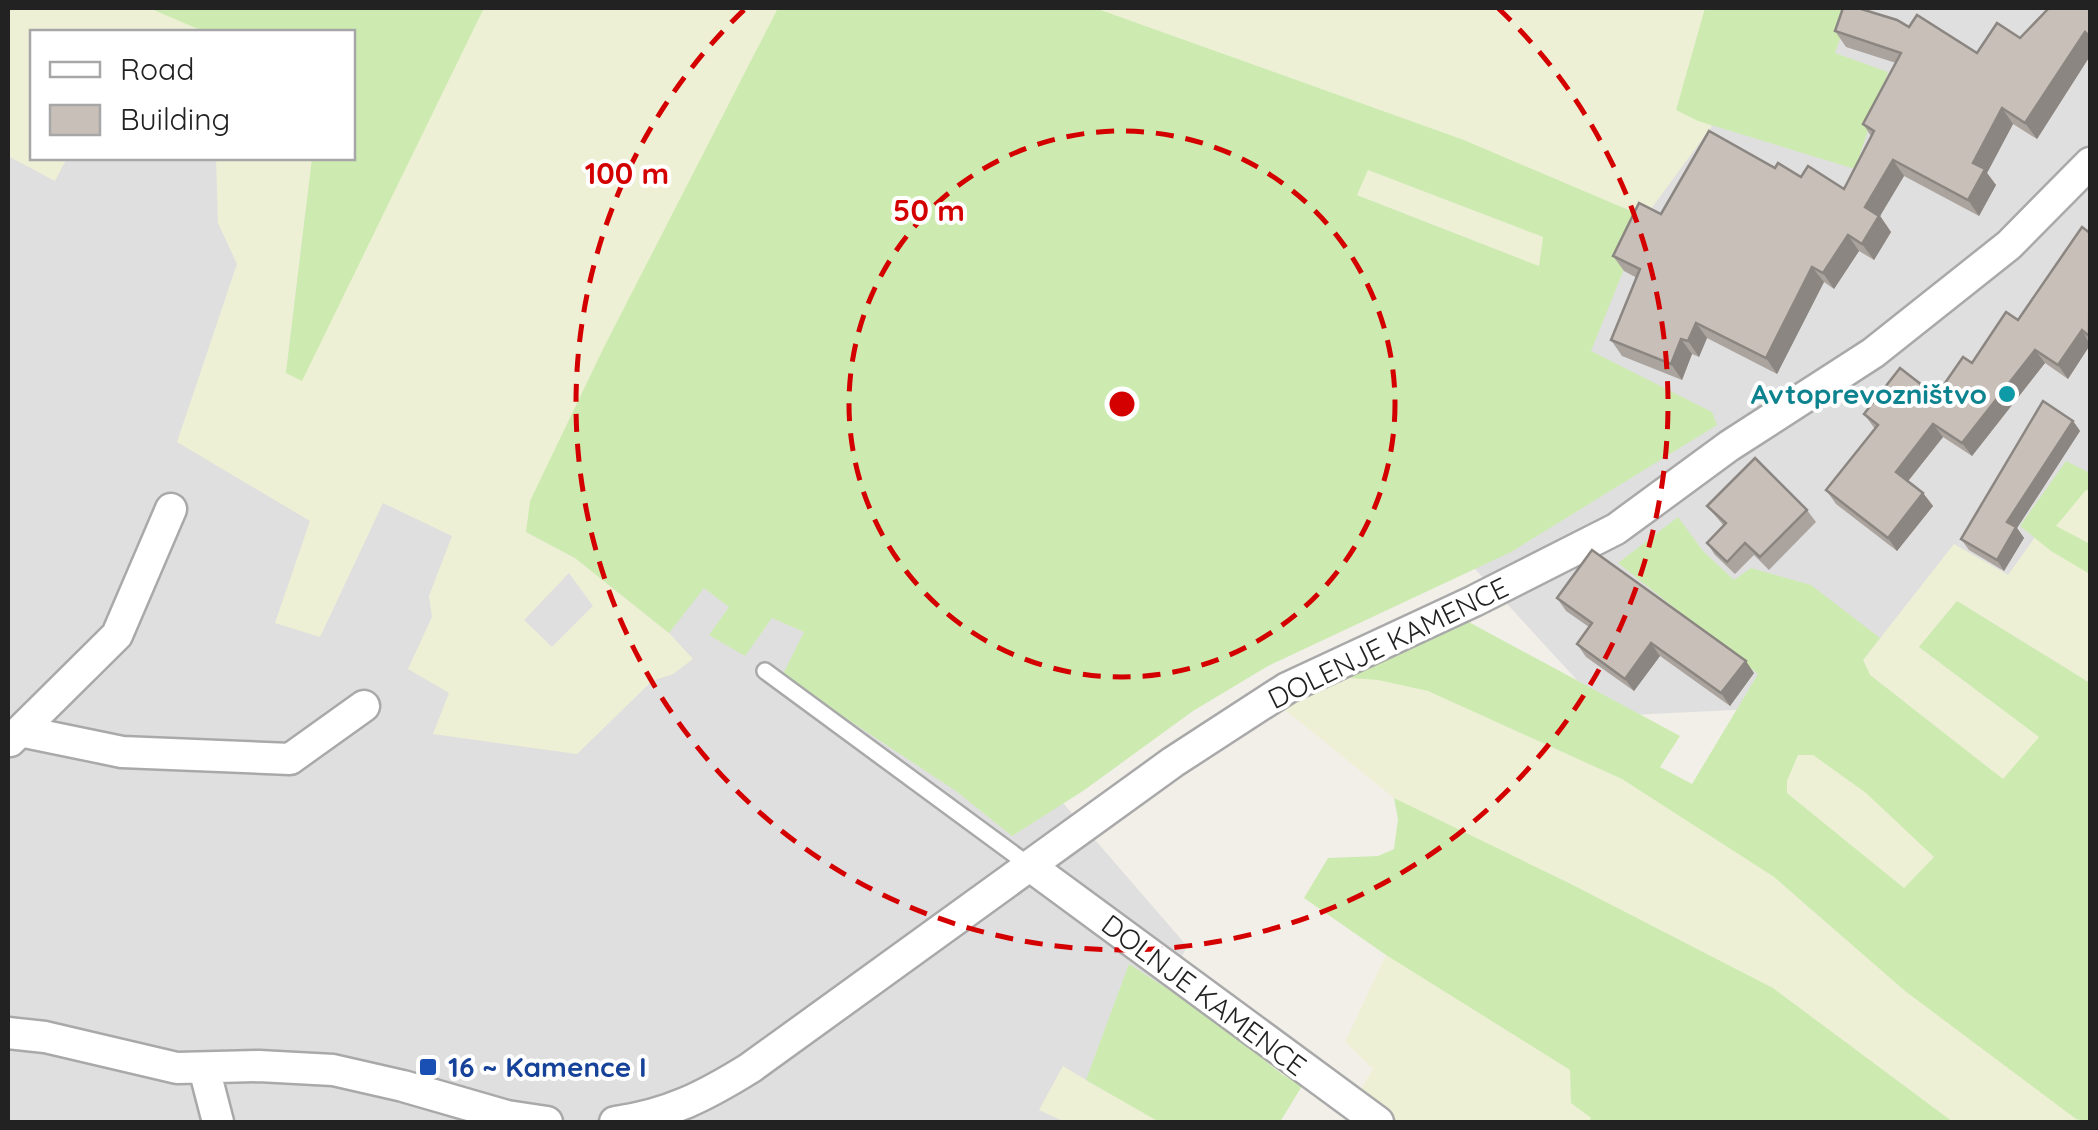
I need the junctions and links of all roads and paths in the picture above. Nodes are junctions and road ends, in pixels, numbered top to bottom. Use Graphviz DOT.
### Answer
graph roads {
  1 [pos="2090,163"];
  2 [pos="171,509"];
  3 [pos="765,671"];
  4 [pos="364,706"];
  5 [pos="14,737"];
  6 [pos="1030,866"];
  7 [pos="11,1030"];
  8 [pos="204,1068"];
  9 [pos="218,1122"];
  10 [pos="547,1122"];
  11 [pos="615,1122"];
  12 [pos="1378,1122"];
  1 -- 6 [label="street, DOLENJE KAMENCE"];
  2 -- 5 [label="street"];
  3 -- 6 [label="lane"];
  4 -- 5 [label="street"];
  6 -- 11 [label="street, DOLENJE KAMENCE"];
  6 -- 12 [label="street, DOLNJE KAMENCE"];
  7 -- 8 [label="street"];
  8 -- 9 [label="street"];
  8 -- 10 [label="street"];
}
